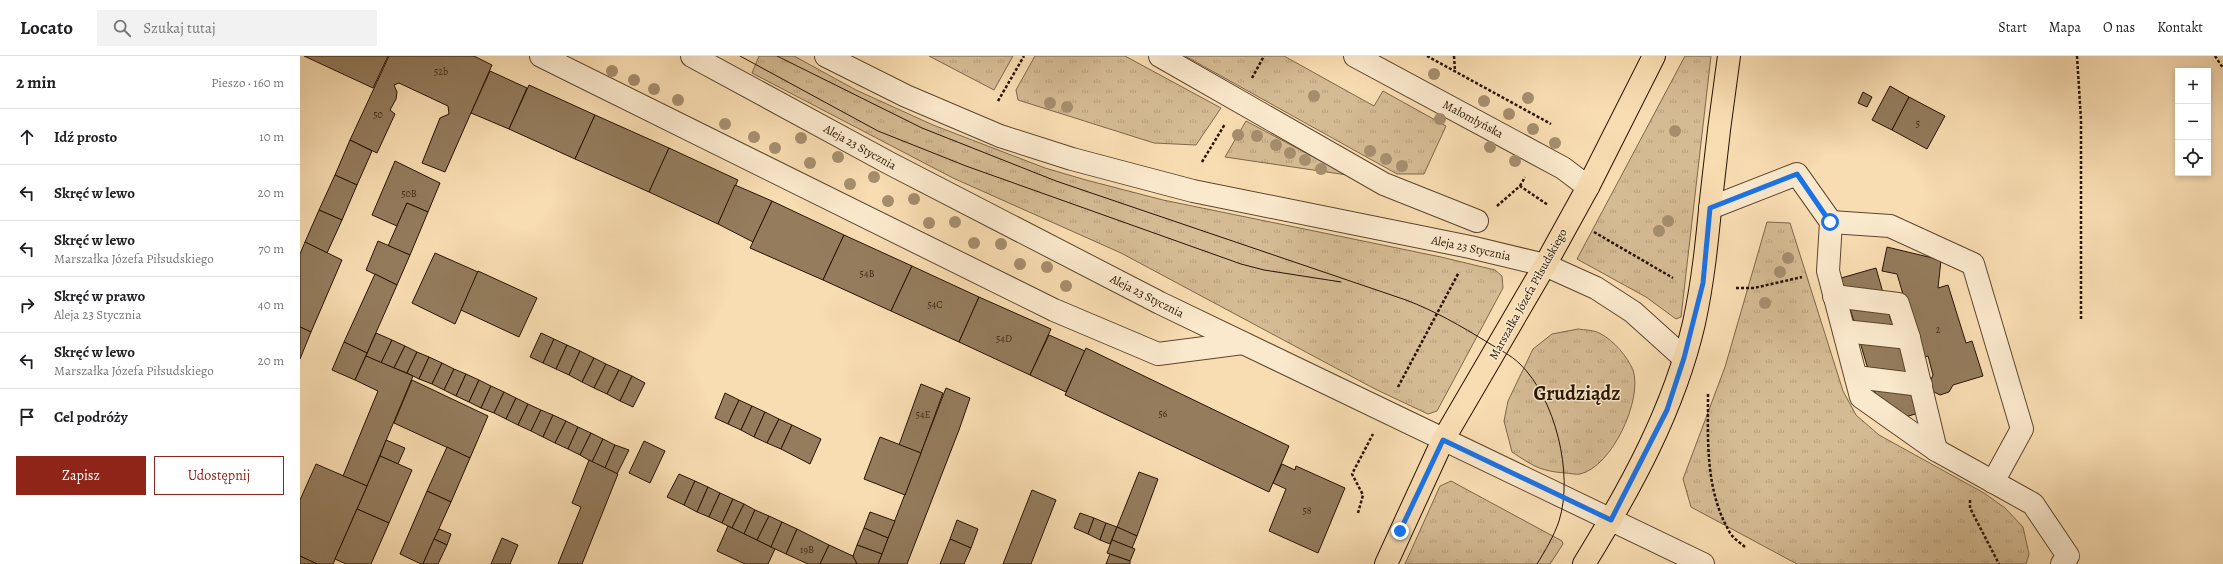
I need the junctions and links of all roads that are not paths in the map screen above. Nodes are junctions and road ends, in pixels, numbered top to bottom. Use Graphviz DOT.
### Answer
graph roads {
  1 [pos="540,56"];
  2 [pos="692,56"];
  3 [pos="826,56"];
  4 [pos="1160,56"];
  5 [pos="1355,56"];
  6 [pos="1654,56"];
  7 [pos="1729,56"];
  8 [pos="1588,187"];
  9 [pos="1710,208"];
  10 [pos="1477,221"];
  11 [pos="1830,222"];
  12 [pos="1545,265"];
  13 [pos="1834,296"];
  14 [pos="1844,331"];
  15 [pos="1909,338"];
  16 [pos="1243,343"];
  17 [pos="1684,358"];
  18 [pos="1856,377"];
  19 [pos="1920,385"];
  20 [pos="1443,440"];
  21 [pos="1936,450"];
  22 [pos="1993,482"];
  23 [pos="1611,520"];
  24 [pos="1386,564"];
  25 [pos="1584,564"];
  26 [pos="1703,564"];
  27 [pos="2062,564"];
  1 -- 16 [label="street"];
  2 -- 16 [label="street, Aleja 23 Stycznia"];
  3 -- 12 [label="street, Aleja 23 Stycznia"];
  4 -- 10 [label="street"];
  5 -- 8 [label="street, Małomłyńska"];
  6 -- 8 [label="main road, Marszałka Józefa Piłsudskiego"];
  7 -- 9 [label="main road"];
  8 -- 12 [label="main road, Marszałka Józefa Piłsudskiego"];
  9 -- 11 [label="street"];
  9 -- 17 [label="main road"];
  11 -- 13 [label="street"];
  11 -- 22 [label="street"];
  12 -- 17 [label="street, Aleja 23 Stycznia"];
  12 -- 20 [label="main road, Marszałka Józefa Piłsudskiego"];
  13 -- 14 [label="street"];
  13 -- 15 [label="street"];
  14 -- 15 [label="street"];
  14 -- 18 [label="street"];
  15 -- 19 [label="street"];
  16 -- 20 [label="street, Aleja 23 Stycznia"];
  17 -- 23 [label="main road"];
  18 -- 19 [label="street"];
  18 -- 21 [label="street"];
  19 -- 21 [label="street"];
  20 -- 23 [label="street, Aleja 23 Stycznia"];
  20 -- 24 [label="main road, Marszałka Józefa Piłsudskiego"];
  21 -- 22 [label="street"];
  22 -- 27 [label="street"];
  23 -- 25 [label="main road"];
  23 -- 26 [label="street, Aleja 23 Stycznia"];
}
